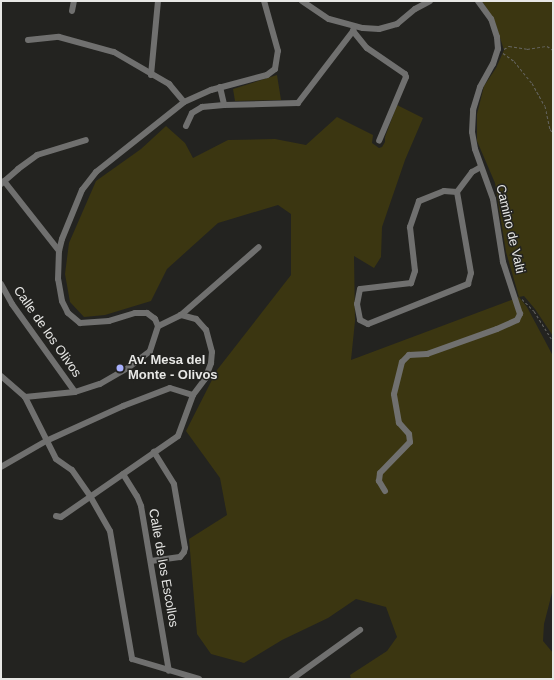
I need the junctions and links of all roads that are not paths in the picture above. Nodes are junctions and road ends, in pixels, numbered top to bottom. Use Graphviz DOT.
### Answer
graph roads {
  1 [pos="74,1"];
  2 [pos="158,1"];
  3 [pos="264,1"];
  4 [pos="302,1"];
  5 [pos="430,1"];
  6 [pos="478,1"];
  7 [pos="72,11"];
  8 [pos="354,29"];
  9 [pos="28,40"];
  10 [pos="151,75"];
  11 [pos="220,88"];
  12 [pos="184,102"];
  13 [pos="224,105"];
  14 [pos="186,126"];
  15 [pos="86,140"];
  16 [pos="379,141"];
  17 [pos="481,167"];
  18 [pos="3,183"];
  19 [pos="457,192"];
  20 [pos="259,247"];
  21 [pos="59,251"];
  22 [pos="1,284"];
  23 [pos="181,315"];
  24 [pos="158,326"];
  25 [pos="1,376"];
  26 [pos="75,392"];
  27 [pos="193,395"];
  28 [pos="25,397"];
  29 [pos="46,441"];
  30 [pos="154,452"];
  31 [pos="1,467"];
  32 [pos="123,474"];
  33 [pos="385,491"];
  34 [pos="90,496"];
  35 [pos="56,516"];
  36 [pos="151,561"];
  37 [pos="360,630"];
  38 [pos="169,671"];
  39 [pos="199,679"];
  40 [pos="292,679"];
  1 -- 7 [label="street"];
  2 -- 10 [label="street"];
  3 -- 11 [label="street"];
  4 -- 8 [label="street"];
  5 -- 8 [label="street"];
  6 -- 17 [label="street, Camino de Valti"];
  8 -- 13 [label="street"];
  8 -- 16 [label="street"];
  9 -- 10 [label="street"];
  10 -- 12 [label="street"];
  11 -- 12 [label="street"];
  11 -- 13 [label="street"];
  12 -- 21 [label="street"];
  13 -- 14 [label="street"];
  15 -- 18 [label="street"];
  17 -- 19 [label="street"];
  17 -- 33 [label="street, Camino de Valti"];
  18 -- 21 [label="street"];
  19 -- 19 [label="street"];
  20 -- 23 [label="street"];
  21 -- 24 [label="street"];
  22 -- 26 [label="street, Calle de los Olivos"];
  23 -- 24 [label="street"];
  23 -- 27 [label="street"];
  24 -- 26 [label="street"];
  25 -- 28 [label="street"];
  26 -- 28 [label="street"];
  27 -- 29 [label="street"];
  27 -- 30 [label="street"];
  28 -- 29 [label="street"];
  29 -- 31 [label="street"];
  29 -- 34 [label="street"];
  30 -- 32 [label="street"];
  30 -- 36 [label="street"];
  32 -- 34 [label="street"];
  32 -- 36 [label="street, Calle de los Escollos"];
  34 -- 35 [label="street"];
  34 -- 38 [label="street"];
  36 -- 38 [label="street, Calle de los Escollos"];
  37 -- 40 [label="street"];
  38 -- 39 [label="street"];
}
